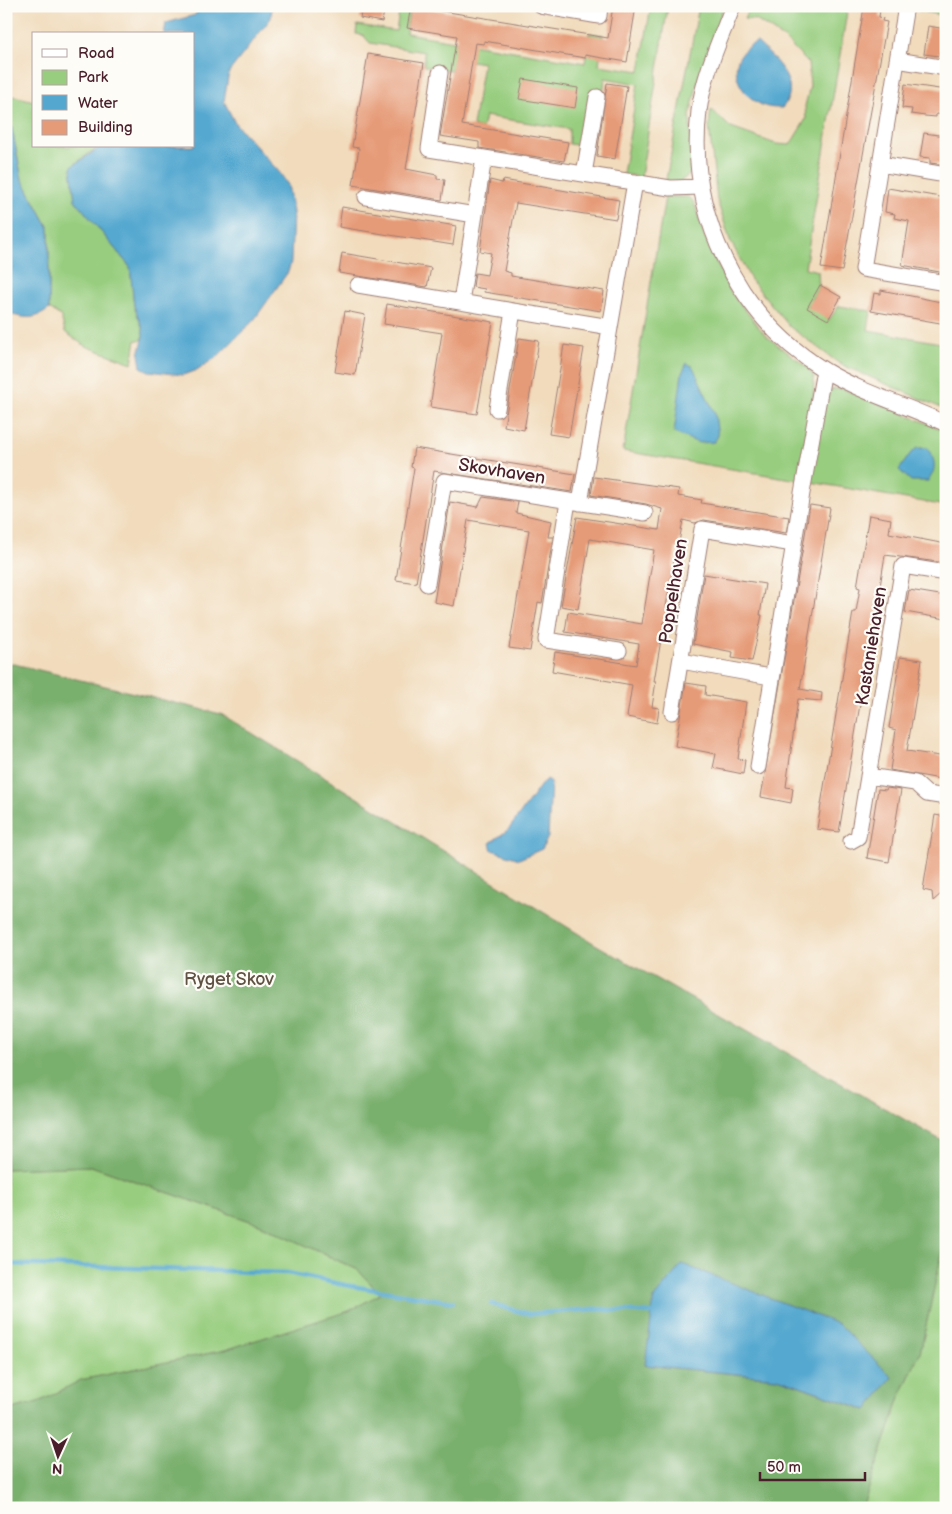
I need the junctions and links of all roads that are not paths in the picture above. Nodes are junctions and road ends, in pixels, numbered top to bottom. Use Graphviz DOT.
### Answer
graph roads {
  1 [pos="541,6"];
  2 [pos="600,6"];
  3 [pos="733,6"];
  4 [pos="906,6"];
  5 [pos="897,60"];
  6 [pos="946,68"];
  7 [pos="440,73"];
  8 [pos="597,97"];
  9 [pos="484,158"];
  10 [pos="880,164"];
  11 [pos="584,174"];
  12 [pos="946,175"];
  13 [pos="635,182"];
  14 [pos="701,187"];
  15 [pos="366,197"];
  16 [pos="475,215"];
  17 [pos="946,283"];
  18 [pos="358,285"];
  19 [pos="460,302"];
  20 [pos="513,310"];
  21 [pos="610,327"];
  22 [pos="824,370"];
  23 [pos="497,409"];
  24 [pos="946,424"];
  25 [pos="574,502"];
  26 [pos="644,513"];
  27 [pos="793,544"];
  28 [pos="946,573"];
  29 [pos="426,584"];
  30 [pos="619,651"];
  31 [pos="681,660"];
  32 [pos="771,677"];
  33 [pos="672,712"];
  34 [pos="758,767"];
  35 [pos="868,776"];
  36 [pos="946,797"];
  37 [pos="850,841"];
  1 -- 2 [label="street"];
  3 -- 14 [label="street"];
  4 -- 5 [label="street"];
  5 -- 6 [label="street"];
  5 -- 10 [label="street"];
  7 -- 9 [label="street"];
  8 -- 11 [label="street"];
  9 -- 11 [label="street"];
  9 -- 16 [label="street"];
  10 -- 12 [label="street"];
  10 -- 17 [label="street"];
  11 -- 13 [label="street"];
  13 -- 14 [label="street"];
  13 -- 21 [label="street"];
  14 -- 22 [label="street"];
  15 -- 16 [label="street"];
  16 -- 19 [label="street"];
  18 -- 19 [label="street"];
  19 -- 20 [label="street"];
  20 -- 21 [label="street"];
  20 -- 23 [label="street"];
  21 -- 25 [label="street"];
  22 -- 24 [label="street"];
  22 -- 27 [label="street"];
  25 -- 26 [label="street, Skovhaven"];
  25 -- 29 [label="street, Skovhaven"];
  25 -- 30 [label="street"];
  27 -- 31 [label="street, Poppelhaven"];
  27 -- 32 [label="street"];
  28 -- 35 [label="street, Kastaniehaven"];
  31 -- 32 [label="street, Poppelhaven"];
  31 -- 33 [label="street, Poppelhaven"];
  32 -- 34 [label="street"];
  35 -- 36 [label="street"];
  35 -- 37 [label="street, Kastaniehaven"];
}
